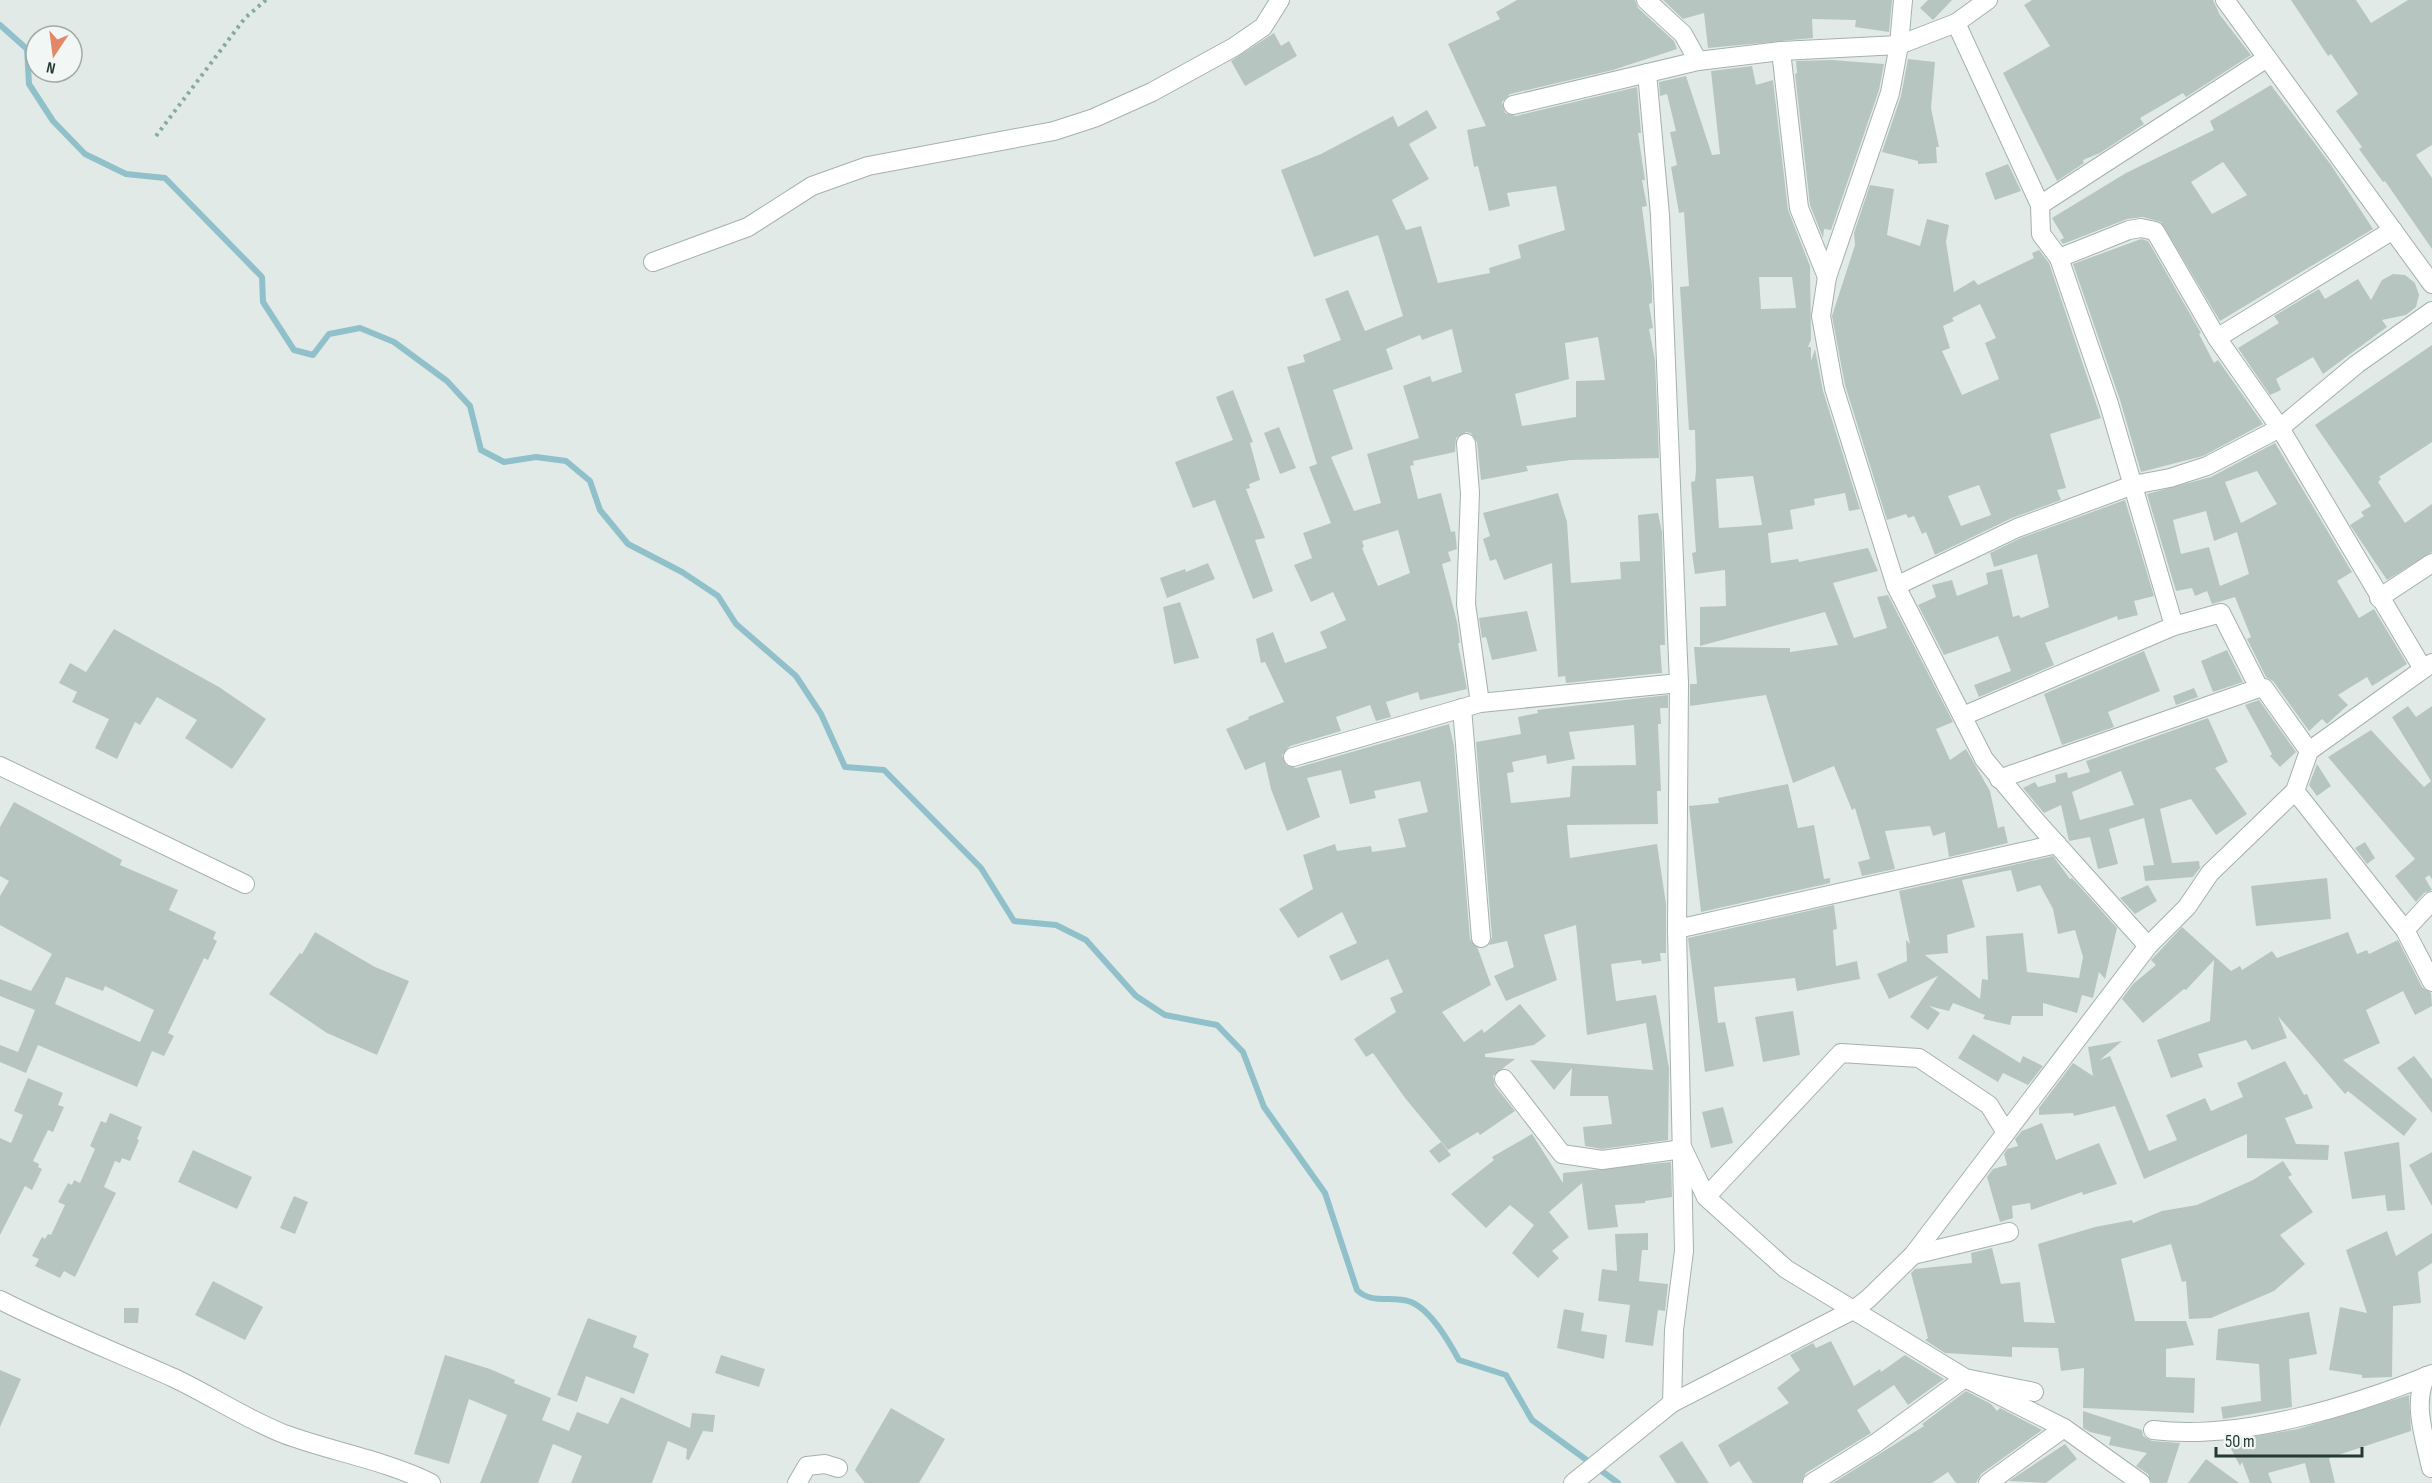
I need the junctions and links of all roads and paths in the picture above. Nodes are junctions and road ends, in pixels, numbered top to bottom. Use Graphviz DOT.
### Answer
graph roads {
  1 [pos="266,0"];
  2 [pos="1280,0"];
  3 [pos="1646,0"];
  4 [pos="1903,0"];
  5 [pos="1988,0"];
  6 [pos="2225,0"];
  7 [pos="1956,22"];
  8 [pos="1899,45"];
  9 [pos="1781,51"];
  10 [pos="2267,58"];
  11 [pos="1698,61"];
  12 [pos="1647,73"];
  13 [pos="1514,105"];
  14 [pos="156,136"];
  15 [pos="2040,205"];
  16 [pos="2393,230"];
  17 [pos="2059,258"];
  18 [pos="653,262"];
  19 [pos="1827,277"];
  20 [pos="2432,284"];
  21 [pos="2432,311"];
  22 [pos="2217,338"];
  23 [pos="2280,428"];
  24 [pos="1466,443"];
  25 [pos="2133,484"];
  26 [pos="2432,563"];
  27 [pos="1896,586"];
  28 [pos="2379,598"];
  29 [pos="2174,626"];
  30 [pos="2427,666"];
  31 [pos="1679,683"];
  32 [pos="2259,688"];
  33 [pos="1480,703"];
  34 [pos="1462,708"];
  35 [pos="1964,716"];
  36 [pos="2309,751"];
  37 [pos="1293,758"];
  38 [pos="0,766"];
  39 [pos="2000,779"];
  40 [pos="2295,791"];
  41 [pos="2057,844"];
  42 [pos="245,884"];
  43 [pos="2432,902"];
  44 [pos="1677,929"];
  45 [pos="2405,930"];
  46 [pos="1481,938"];
  47 [pos="2148,946"];
  48 [pos="2432,982"];
  49 [pos="1504,1079"];
  50 [pos="2004,1131"];
  51 [pos="1683,1149"];
  52 [pos="1706,1197"];
  53 [pos="2009,1232"];
  54 [pos="1913,1255"];
  55 [pos="0,1300"];
  56 [pos="1855,1309"];
  57 [pos="2429,1375"];
  58 [pos="1965,1378"];
  59 [pos="2034,1392"];
  60 [pos="1672,1403"];
  61 [pos="2064,1428"];
  62 [pos="2152,1430"];
  63 [pos="837,1468"];
  64 [pos="2431,1468"];
  65 [pos="431,1483"];
  66 [pos="797,1483"];
  67 [pos="1573,1483"];
  68 [pos="1812,1483"];
  69 [pos="1988,1483"];
  70 [pos="2141,1483"];
  1 -- 14 [label="path"];
  2 -- 18 [label="street"];
  3 -- 11 [label="street"];
  4 -- 8 [label="street"];
  5 -- 7 [label="street"];
  6 -- 10 [label="street"];
  7 -- 8 [label="street"];
  7 -- 15 [label="street"];
  8 -- 9 [label="street"];
  8 -- 19 [label="street"];
  9 -- 11 [label="street"];
  9 -- 19 [label="street"];
  10 -- 15 [label="street"];
  10 -- 16 [label="street"];
  11 -- 12 [label="street"];
  12 -- 13 [label="street"];
  12 -- 31 [label="street"];
  15 -- 17 [label="street"];
  16 -- 20 [label="street"];
  16 -- 22 [label="street"];
  17 -- 22 [label="street"];
  17 -- 25 [label="street"];
  19 -- 27 [label="street"];
  21 -- 23 [label="street"];
  22 -- 23 [label="street"];
  23 -- 25 [label="street"];
  23 -- 28 [label="street"];
  24 -- 33 [label="street"];
  25 -- 27 [label="street"];
  25 -- 29 [label="street"];
  26 -- 28 [label="street"];
  27 -- 35 [label="street"];
  28 -- 30 [label="street"];
  29 -- 32 [label="street"];
  29 -- 35 [label="street"];
  30 -- 36 [label="street"];
  31 -- 33 [label="street"];
  31 -- 44 [label="street"];
  32 -- 36 [label="street"];
  32 -- 39 [label="street"];
  33 -- 34 [label="street"];
  34 -- 37 [label="street"];
  34 -- 46 [label="street"];
  35 -- 39 [label="street"];
  36 -- 40 [label="street"];
  38 -- 42 [label="street"];
  39 -- 41 [label="street"];
  40 -- 45 [label="street"];
  40 -- 47 [label="street"];
  41 -- 44 [label="street"];
  41 -- 47 [label="street"];
  43 -- 45 [label="street"];
  44 -- 51 [label="street"];
  45 -- 48 [label="street"];
  47 -- 50 [label="street"];
  49 -- 51 [label="street"];
  50 -- 52 [label="street"];
  50 -- 54 [label="street"];
  51 -- 52 [label="street"];
  51 -- 60 [label="street"];
  52 -- 56 [label="street"];
  53 -- 54 [label="street"];
  54 -- 56 [label="street"];
  55 -- 65 [label="street"];
  56 -- 58 [label="street"];
  56 -- 60 [label="street"];
  57 -- 62 [label="street"];
  57 -- 64 [label="street"];
  58 -- 59 [label="street"];
  58 -- 61 [label="street"];
  58 -- 68 [label="street"];
  60 -- 67 [label="street"];
  61 -- 69 [label="street"];
  61 -- 70 [label="street"];
  63 -- 66 [label="street"];
}
